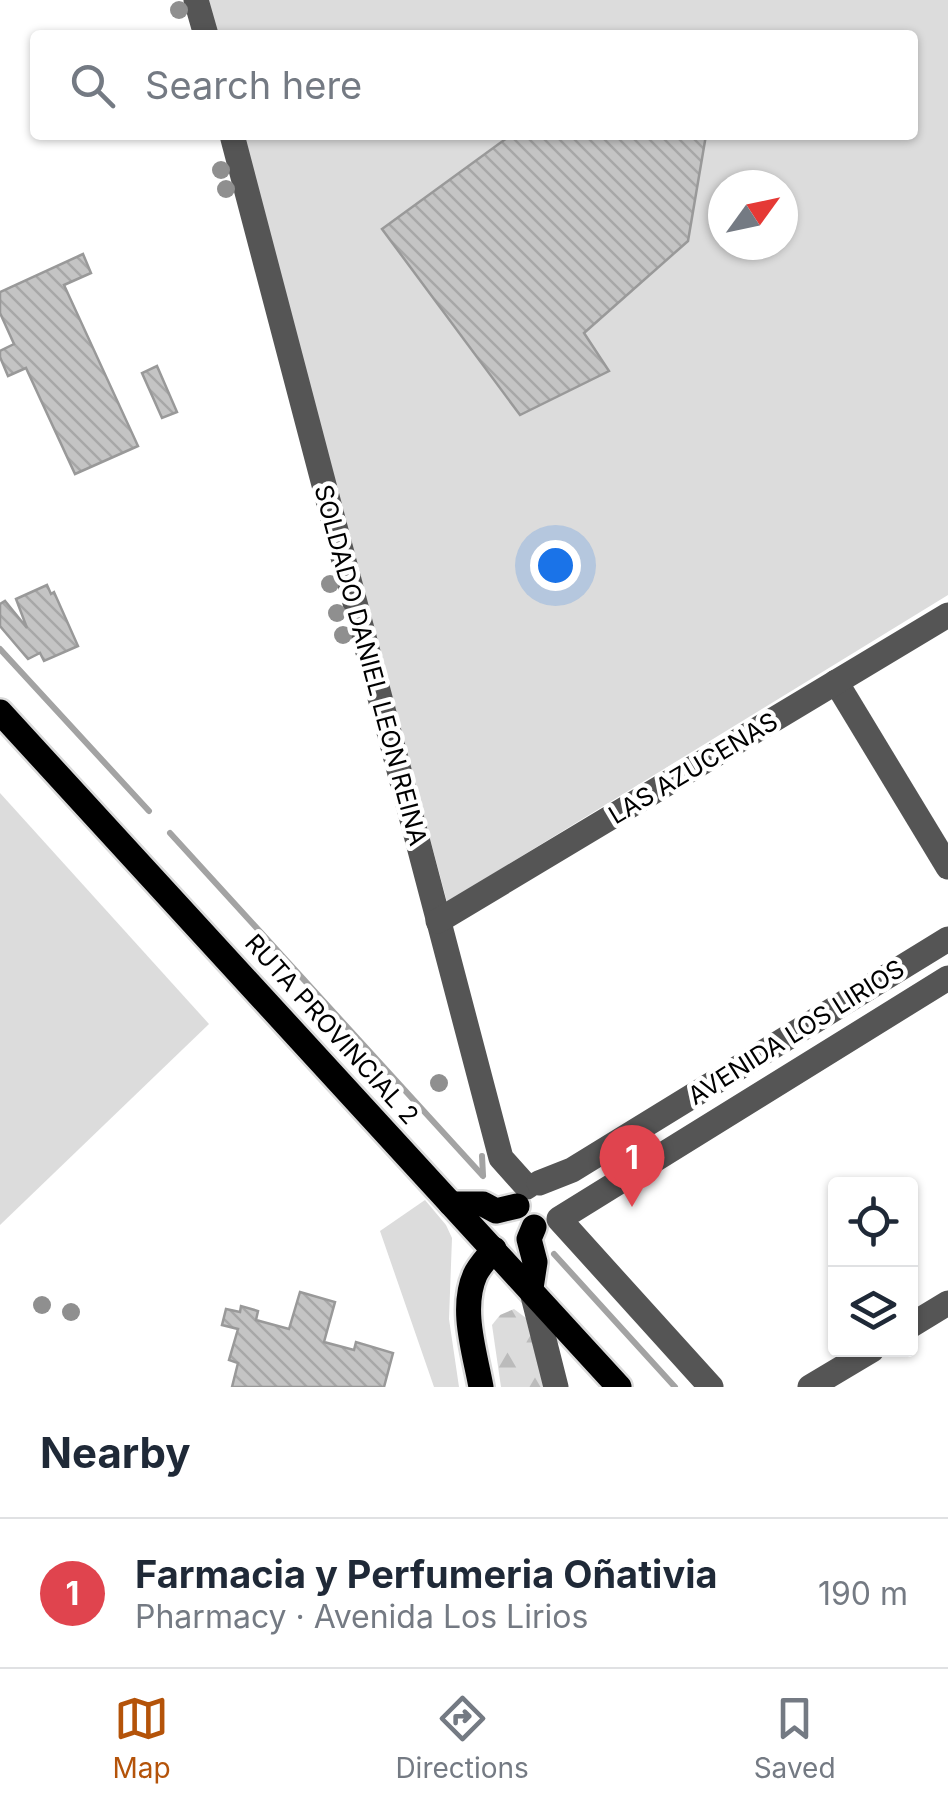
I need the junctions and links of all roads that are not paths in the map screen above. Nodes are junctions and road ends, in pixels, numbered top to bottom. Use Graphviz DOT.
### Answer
graph roads {
  1 [pos="196,0"];
  2 [pos="205,30"];
  3 [pos="233,140"];
  4 [pos="948,615"];
  5 [pos="836,682"];
  6 [pos="0,712"];
  7 [pos="948,867"];
  8 [pos="438,921"];
  9 [pos="948,939"];
  10 [pos="948,978"];
  11 [pos="528,1192"];
  12 [pos="451,1204"];
  13 [pos="546,1223"];
  14 [pos="494,1248"];
  15 [pos="531,1288"];
  16 [pos="948,1304"];
  17 [pos="918,1321"];
  18 [pos="860,1357"];
  19 [pos="480,1387"];
  20 [pos="556,1387"];
  21 [pos="619,1387"];
  22 [pos="712,1387"];
  23 [pos="810,1387"];
  1 -- 2 [label="street"];
  3 -- 8 [label="street, SOLDADO DANIEL LEON REINA"];
  4 -- 5 [label="street, LAS AZUCENAS"];
  5 -- 7 [label="street"];
  5 -- 8 [label="street, LAS AZUCENAS"];
  6 -- 12 [label="main road, RUTA PROVINCIAL 2"];
  8 -- 11 [label="street, SOLDADO DANIEL LEON REINA"];
  9 -- 11 [label="street, AVENIDA LOS LIRIOS"];
  10 -- 13 [label="street, AVENIDA LOS LIRIOS"];
  11 -- 12 [label="main road"];
  11 -- 13 [label="street"];
  11 -- 13 [label="street"];
  12 -- 14 [label="main road, RUTA PROVINCIAL 2"];
  13 -- 15 [label="main road"];
  13 -- 22 [label="street"];
  14 -- 15 [label="main road, RUTA PROVINCIAL 2"];
  14 -- 19 [label="main road"];
  15 -- 20 [label="street"];
  15 -- 21 [label="main road, RUTA PROVINCIAL 2"];
  16 -- 17 [label="street"];
  18 -- 23 [label="street"];
}
